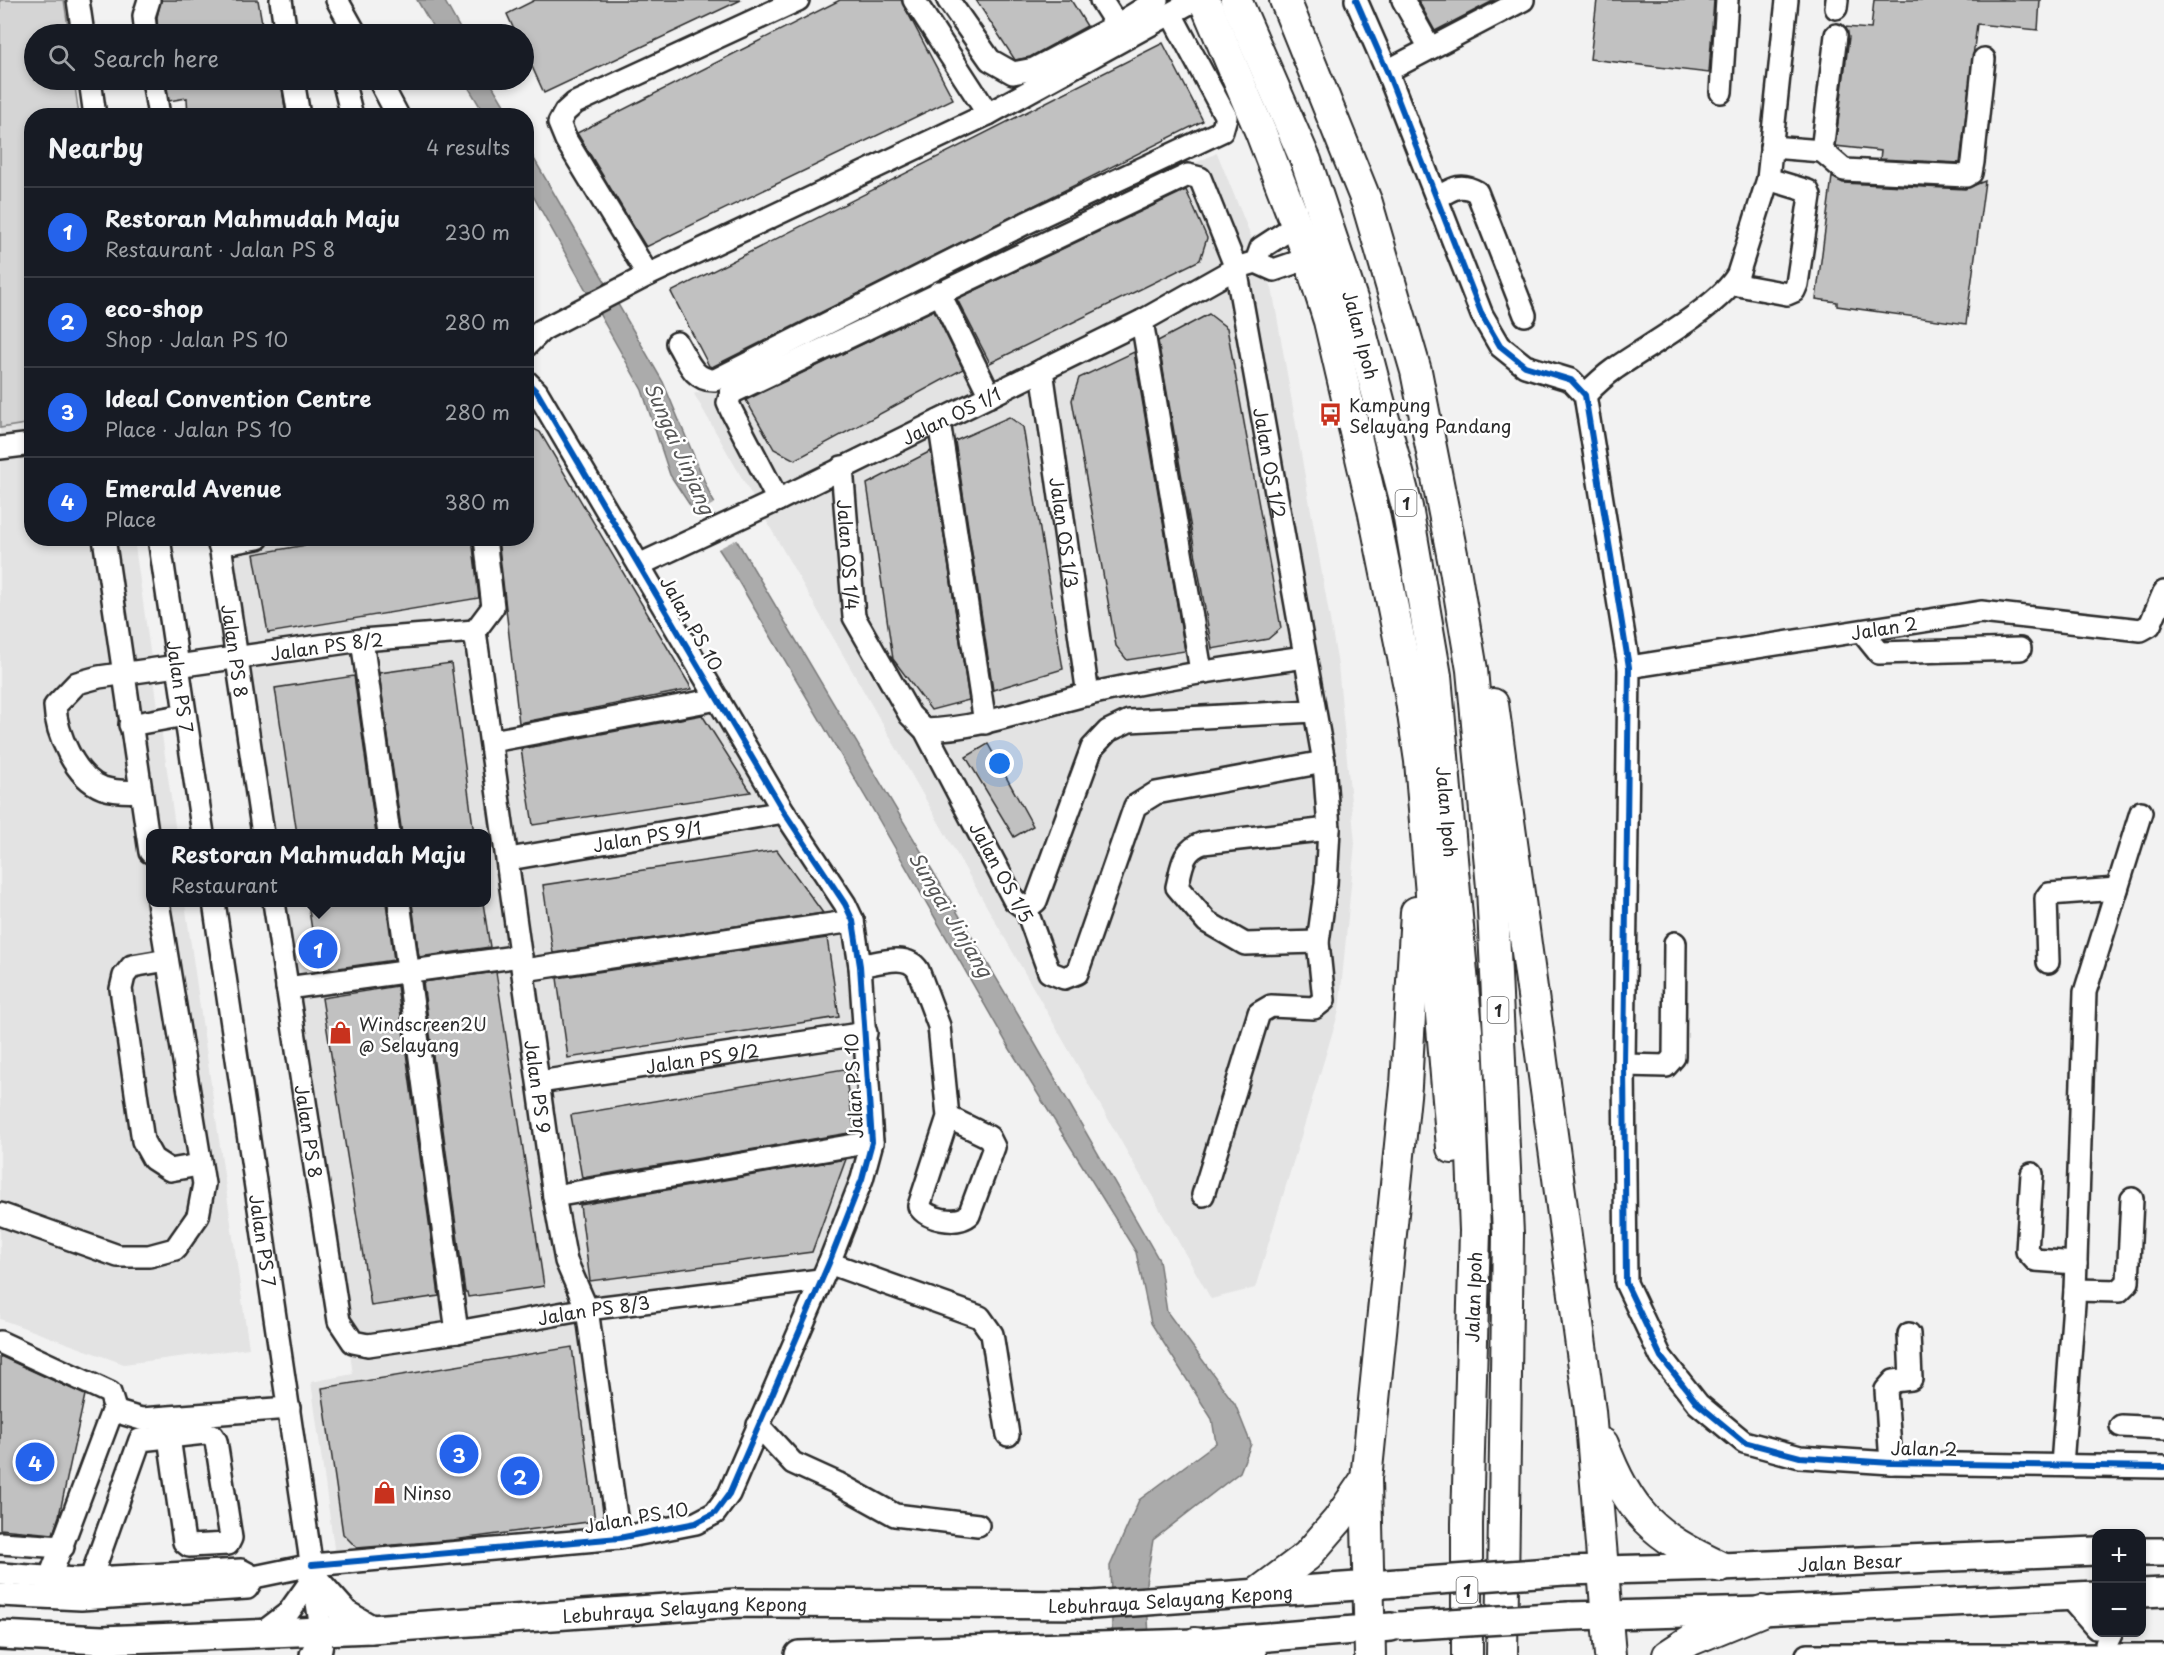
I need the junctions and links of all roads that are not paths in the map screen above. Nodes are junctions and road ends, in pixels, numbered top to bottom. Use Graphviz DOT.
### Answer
graph roads {
  1 [pos="78,0"];
  2 [pos="149,0"];
  3 [pos="281,0"];
  4 [pos="337,0"];
  5 [pos="798,0"];
  6 [pos="914,0"];
  7 [pos="948,0"];
  8 [pos="1101,0"];
  9 [pos="1195,0"];
  10 [pos="1204,0"];
  11 [pos="1236,0"];
  12 [pos="1285,0"];
  13 [pos="1356,0"];
  14 [pos="1403,0"];
  15 [pos="1522,0"];
  16 [pos="1727,0"];
  17 [pos="1787,0"];
  18 [pos="1160,4"];
  19 [pos="82,24"];
  20 [pos="145,24"];
  21 [pos="285,24"];
  22 [pos="350,24"];
  23 [pos="1117,25"];
  24 [pos="1836,35"];
  25 [pos="1430,48"];
  26 [pos="1984,59"];
  27 [pos="1387,71"];
  28 [pos="91,90"];
  29 [pos="155,90"];
  30 [pos="295,90"];
  31 [pos="346,90"];
  32 [pos="385,90"];
  33 [pos="1721,92"];
  34 [pos="94,108"];
  35 [pos="158,108"];
  36 [pos="298,108"];
  37 [pos="350,108"];
  38 [pos="394,108"];
  39 [pos="988,114"];
  40 [pos="1226,124"];
  41 [pos="1261,134"];
  42 [pos="1771,147"];
  43 [pos="1822,151"];
  44 [pos="1768,179"];
  45 [pos="1437,198"];
  46 [pos="1298,224"];
  47 [pos="1310,258"];
  48 [pos="1256,262"];
  49 [pos="1236,268"];
  50 [pos="648,275"];
  51 [pos="1732,284"];
  52 [pos="939,292"];
  53 [pos="1525,315"];
  54 [pos="1142,321"];
  55 [pos="534,338"];
  56 [pos="677,343"];
  57 [pos="1042,370"];
  58 [pos="1416,371"];
  59 [pos="534,389"];
  60 [pos="1585,395"];
  61 [pos="990,396"];
  62 [pos="939,420"];
  63 [pos="24,445"];
  64 [pos="0,448"];
  65 [pos="842,467"];
  66 [pos="778,500"];
  67 [pos="105,546"];
  68 [pos="160,546"];
  69 [pos="220,546"];
  70 [pos="486,546"];
  71 [pos="641,564"];
  72 [pos="2164,592"];
  73 [pos="475,631"];
  74 [pos="1862,632"];
  75 [pos="362,640"];
  76 [pos="2020,649"];
  77 [pos="237,657"];
  78 [pos="1305,657"];
  79 [pos="177,666"];
  80 [pos="1629,667"];
  81 [pos="1201,671"];
  82 [pos="123,675"];
  83 [pos="1408,687"];
  84 [pos="1088,695"];
  85 [pos="718,699"];
  86 [pos="1314,711"];
  87 [pos="185,715"];
  88 [pos="985,723"];
  89 [pos="130,725"];
  90 [pos="925,730"];
  91 [pos="492,741"];
  92 [pos="1324,762"];
  93 [pos="141,791"];
  94 [pos="784,812"];
  95 [pos="2141,813"];
  96 [pos="147,829"];
  97 [pos="202,829"];
  98 [pos="263,829"];
  99 [pos="388,829"];
  100 [pos="1329,829"];
  101 [pos="509,859"];
  102 [pos="2117,889"];
  103 [pos="159,907"];
  104 [pos="214,907"];
  105 [pos="275,907"];
  106 [pos="400,907"];
  107 [pos="1026,909"];
  108 [pos="853,921"];
  109 [pos="1318,942"];
  110 [pos="1675,943"];
  111 [pos="166,960"];
  112 [pos="2048,962"];
  113 [pos="522,963"];
  114 [pos="860,966"];
  115 [pos="409,972"];
  116 [pos="287,988"];
  117 [pos="866,1033"];
  118 [pos="1624,1065"];
  119 [pos="539,1082"];
  120 [pos="948,1117"];
  121 [pos="872,1142"];
  122 [pos="199,1165"];
  123 [pos="2032,1174"];
  124 [pos="1203,1195"];
  125 [pos="554,1196"];
  126 [pos="2132,1199"];
  127 [pos="0,1214"];
  128 [pos="2076,1263"];
  129 [pos="825,1271"];
  130 [pos="2075,1290"];
  131 [pos="587,1309"];
  132 [pos="457,1332"];
  133 [pos="1909,1334"];
  134 [pos="0,1342"];
  135 [pos="368,1345"];
  136 [pos="290,1408"];
  137 [pos="114,1411"];
  138 [pos="1590,1411"];
  139 [pos="758,1425"];
  140 [pos="2121,1426"];
  141 [pos="2164,1428"];
  142 [pos="141,1429"];
  143 [pos="1008,1435"];
  144 [pos="169,1437"];
  145 [pos="1891,1463"];
  146 [pos="2062,1466"];
  147 [pos="2164,1467"];
  148 [pos="1366,1479"];
  149 [pos="1467,1524"];
  150 [pos="978,1525"];
  151 [pos="619,1538"];
  152 [pos="0,1543"];
  153 [pos="63,1547"];
  154 [pos="2092,1551"];
  155 [pos="2146,1552"];
  156 [pos="2164,1552"];
  157 [pos="1720,1567"];
  158 [pos="1605,1568"];
  159 [pos="1564,1571"];
  160 [pos="313,1572"];
  161 [pos="0,1574"];
  162 [pos="50,1577"];
  163 [pos="254,1577"];
  164 [pos="91,1578"];
  165 [pos="1384,1583"];
  166 [pos="1259,1592"];
  167 [pos="2146,1593"];
  168 [pos="2164,1593"];
  169 [pos="0,1595"];
  170 [pos="2092,1595"];
  171 [pos="2068,1596"];
  172 [pos="1762,1611"];
  173 [pos="1608,1614"];
  174 [pos="371,1629"];
  175 [pos="263,1632"];
  176 [pos="0,1635"];
  177 [pos="2105,1641"];
  178 [pos="317,1642"];
  179 [pos="1370,1642"];
  180 [pos="1196,1643"];
  181 [pos="801,1655"];
  182 [pos="1251,1655"];
  183 [pos="1467,1655"];
  184 [pos="1502,1655"];
  185 [pos="1610,1655"];
  186 [pos="1668,1655"];
  187 [pos="1807,1655"];
  188 [pos="1851,1655"];
  189 [pos="2164,1655"];
  1 -- 19 [label="street"];
  2 -- 20 [label="street"];
  3 -- 21 [label="street"];
  4 -- 22 [label="street"];
  5 -- 50 [label="street"];
  6 -- 39 [label="street"];
  7 -- 23 [label="street"];
  8 -- 23 [label="street"];
  9 -- 18 [label="street"];
  10 -- 41 [label="highway"];
  11 -- 149 [label="highway, Jalan Ipoh / 1"];
  12 -- 58 [label="highway, Jalan Ipoh / 1"];
  13 -- 27 [label="street"];
  14 -- 25 [label="street"];
  15 -- 25 [label="street"];
  16 -- 33 [label="street"];
  17 -- 42 [label="street"];
  18 -- 23 [label="street"];
  18 -- 39 [label="street"];
  18 -- 40 [label="street"];
  24 -- 43 [label="street"];
  25 -- 27 [label="street"];
  26 -- 43 [label="street"];
  27 -- 45 [label="street"];
  28 -- 34 [label="street"];
  29 -- 35 [label="street"];
  30 -- 36 [label="street"];
  31 -- 37 [label="street"];
  32 -- 38 [label="street"];
  39 -- 50 [label="street"];
  40 -- 41 [label="street"];
  40 -- 56 [label="street"];
  41 -- 46 [label="highway"];
  42 -- 43 [label="street"];
  42 -- 44 [label="street"];
  44 -- 51 [label="street"];
  44 -- 51 [label="street"];
  45 -- 53 [label="street"];
  45 -- 60 [label="street"];
  46 -- 47 [label="highway"];
  46 -- 48 [label="street"];
  47 -- 48 [label="street, Jalan OS 1/1"];
  47 -- 83 [label="highway"];
  48 -- 49 [label="street, Jalan OS 1/1"];
  49 -- 52 [label="street, Jalan OS 1/2"];
  49 -- 54 [label="street, Jalan OS 1/1"];
  49 -- 78 [label="street, Jalan OS 1/2"];
  50 -- 55 [label="street"];
  51 -- 60 [label="street"];
  52 -- 61 [label="street"];
  52 -- 66 [label="street"];
  54 -- 57 [label="street, Jalan OS 1/1"];
  54 -- 81 [label="street"];
  57 -- 61 [label="street, Jalan OS 1/1"];
  57 -- 84 [label="street, Jalan OS 1/3"];
  58 -- 138 [label="highway"];
  58 -- 184 [label="highway, Jalan Ipoh / 1"];
  59 -- 71 [label="street, Jalan PS 10"];
  60 -- 80 [label="street, Jalan 2"];
  61 -- 62 [label="street, Jalan OS 1/1"];
  62 -- 65 [label="street, Jalan OS 1/1"];
  62 -- 88 [label="street"];
  63 -- 64 [label="street"];
  65 -- 66 [label="street, Jalan OS 1/1"];
  65 -- 90 [label="street, Jalan OS 1/4"];
  66 -- 71 [label="street, Jalan OS 1/1"];
  67 -- 82 [label="street"];
  68 -- 79 [label="street, Jalan PS 7"];
  69 -- 77 [label="street, Jalan PS 8"];
  70 -- 73 [label="street"];
  71 -- 85 [label="street, Jalan PS 10"];
  72 -- 74 [label="street, Jalan 2"];
  73 -- 75 [label="street, Jalan PS 8/2"];
  73 -- 91 [label="street, Jalan PS 9"];
  74 -- 76 [label="street"];
  74 -- 80 [label="street, Jalan 2"];
  75 -- 77 [label="street, Jalan PS 8/2"];
  75 -- 99 [label="street"];
  77 -- 79 [label="street, Jalan PS 8/2"];
  77 -- 98 [label="street, Jalan PS 8"];
  78 -- 81 [label="street"];
  78 -- 86 [label="street, Jalan OS 1/2"];
  79 -- 82 [label="street, Jalan PS 8/2"];
  79 -- 87 [label="street, Jalan PS 7"];
  80 -- 118 [label="street, Jalan 2"];
  81 -- 84 [label="street"];
  82 -- 89 [label="street"];
  82 -- 93 [label="street, Jalan PS 8/2"];
  83 -- 148 [label="highway"];
  83 -- 149 [label="highway"];
  84 -- 88 [label="street"];
  85 -- 91 [label="street"];
  85 -- 94 [label="street, Jalan PS 10"];
  86 -- 92 [label="street, Jalan OS 1/2"];
  86 -- 107 [label="street"];
  87 -- 89 [label="street"];
  87 -- 97 [label="street, Jalan PS 7"];
  88 -- 90 [label="street"];
  89 -- 93 [label="street"];
  90 -- 107 [label="street, Jalan OS 1/5"];
  91 -- 101 [label="street, Jalan PS 9"];
  92 -- 100 [label="street, Jalan OS 1/2"];
  92 -- 107 [label="street, Jalan OS 1/5"];
  93 -- 96 [label="street"];
  94 -- 101 [label="street, Jalan PS 9/1"];
  94 -- 108 [label="street, Jalan PS 10"];
  95 -- 102 [label="street"];
  100 -- 109 [label="street, Jalan OS 1/2"];
  100 -- 109 [label="street"];
  101 -- 113 [label="street, Jalan PS 9"];
  102 -- 112 [label="street"];
  102 -- 128 [label="street"];
  103 -- 111 [label="street"];
  104 -- 136 [label="street, Jalan PS 7"];
  105 -- 116 [label="street, Jalan PS 8"];
  106 -- 115 [label="street"];
  108 -- 113 [label="street"];
  108 -- 114 [label="street, Jalan PS 10"];
  109 -- 124 [label="street, Jalan OS 1/2"];
  110 -- 118 [label="street"];
  111 -- 122 [label="street"];
  111 -- 122 [label="street"];
  113 -- 115 [label="street"];
  113 -- 119 [label="street, Jalan PS 9"];
  114 -- 117 [label="street, Jalan PS 10"];
  114 -- 120 [label="street"];
  115 -- 116 [label="street"];
  115 -- 132 [label="street"];
  116 -- 135 [label="street, Jalan PS 8"];
  117 -- 119 [label="street, Jalan PS 9/2"];
  117 -- 121 [label="street, Jalan PS 10"];
  118 -- 145 [label="street, Jalan 2"];
  119 -- 125 [label="street, Jalan PS 9"];
  120 -- 120 [label="street"];
  121 -- 125 [label="street"];
  121 -- 129 [label="street, Jalan PS 10"];
  122 -- 127 [label="street"];
  123 -- 128 [label="street"];
  125 -- 131 [label="street, Jalan PS 9"];
  126 -- 130 [label="street"];
  128 -- 130 [label="street"];
  129 -- 131 [label="street, Jalan PS 8/3"];
  129 -- 139 [label="street, Jalan PS 10"];
  129 -- 143 [label="street"];
  130 -- 146 [label="street"];
  131 -- 132 [label="street, Jalan PS 8/3"];
  131 -- 151 [label="street, Jalan PS 9"];
  132 -- 135 [label="street, Jalan PS 8/3"];
  133 -- 145 [label="street"];
  134 -- 137 [label="street"];
  136 -- 142 [label="street"];
  136 -- 160 [label="street, Jalan PS 7"];
  137 -- 142 [label="street"];
  137 -- 153 [label="street"];
  138 -- 157 [label="highway"];
  138 -- 158 [label="highway"];
  139 -- 150 [label="street"];
  139 -- 151 [label="street, Jalan PS 10"];
  140 -- 141 [label="street"];
  142 -- 144 [label="street"];
  142 -- 164 [label="street"];
  144 -- 144 [label="street"];
  145 -- 146 [label="street, Jalan 2"];
  146 -- 147 [label="street, Jalan 2"];
  148 -- 165 [label="highway"];
  148 -- 166 [label="highway"];
  149 -- 183 [label="highway, Jalan Ipoh / 1"];
  151 -- 160 [label="street, Jalan PS 10"];
  152 -- 153 [label="street"];
  153 -- 162 [label="street"];
  154 -- 157 [label="main road, Jalan Besar"];
  155 -- 156 [label="main road"];
  157 -- 158 [label="main road, Jalan Besar"];
  158 -- 159 [label="main road, Jalan Besar"];
  158 -- 173 [label="highway"];
  159 -- 165 [label="main road, Lebuhraya Selayang Kepong, bridge"];
  160 -- 163 [label="street, Jalan PS 10"];
  160 -- 174 [label="main road"];
  160 -- 175 [label="street"];
  160 -- 178 [label="street, Jalan PS 7"];
  161 -- 162 [label="street"];
  162 -- 164 [label="street"];
  163 -- 164 [label="street"];
  163 -- 169 [label="street"];
  165 -- 166 [label="main road, Lebuhraya Selayang Kepong"];
  165 -- 179 [label="highway"];
  166 -- 174 [label="main road, Lebuhraya Selayang Kepong"];
  167 -- 168 [label="main road"];
  170 -- 171 [label="main road"];
  171 -- 172 [label="main road"];
  171 -- 177 [label="street"];
  172 -- 173 [label="main road"];
  172 -- 186 [label="highway"];
  173 -- 179 [label="main road, bridge"];
  173 -- 185 [label="highway"];
  174 -- 178 [label="main road, Lebuhraya Selayang Kepong"];
  175 -- 176 [label="main road, Lebuhraya Selayang Kepong"];
  175 -- 178 [label="main road, Lebuhraya Selayang Kepong"];
  177 -- 188 [label="street"];
  177 -- 189 [label="street"];
  179 -- 180 [label="main road"];
  180 -- 181 [label="main road"];
  180 -- 182 [label="highway"];
  187 -- 188 [label="street"];
}
